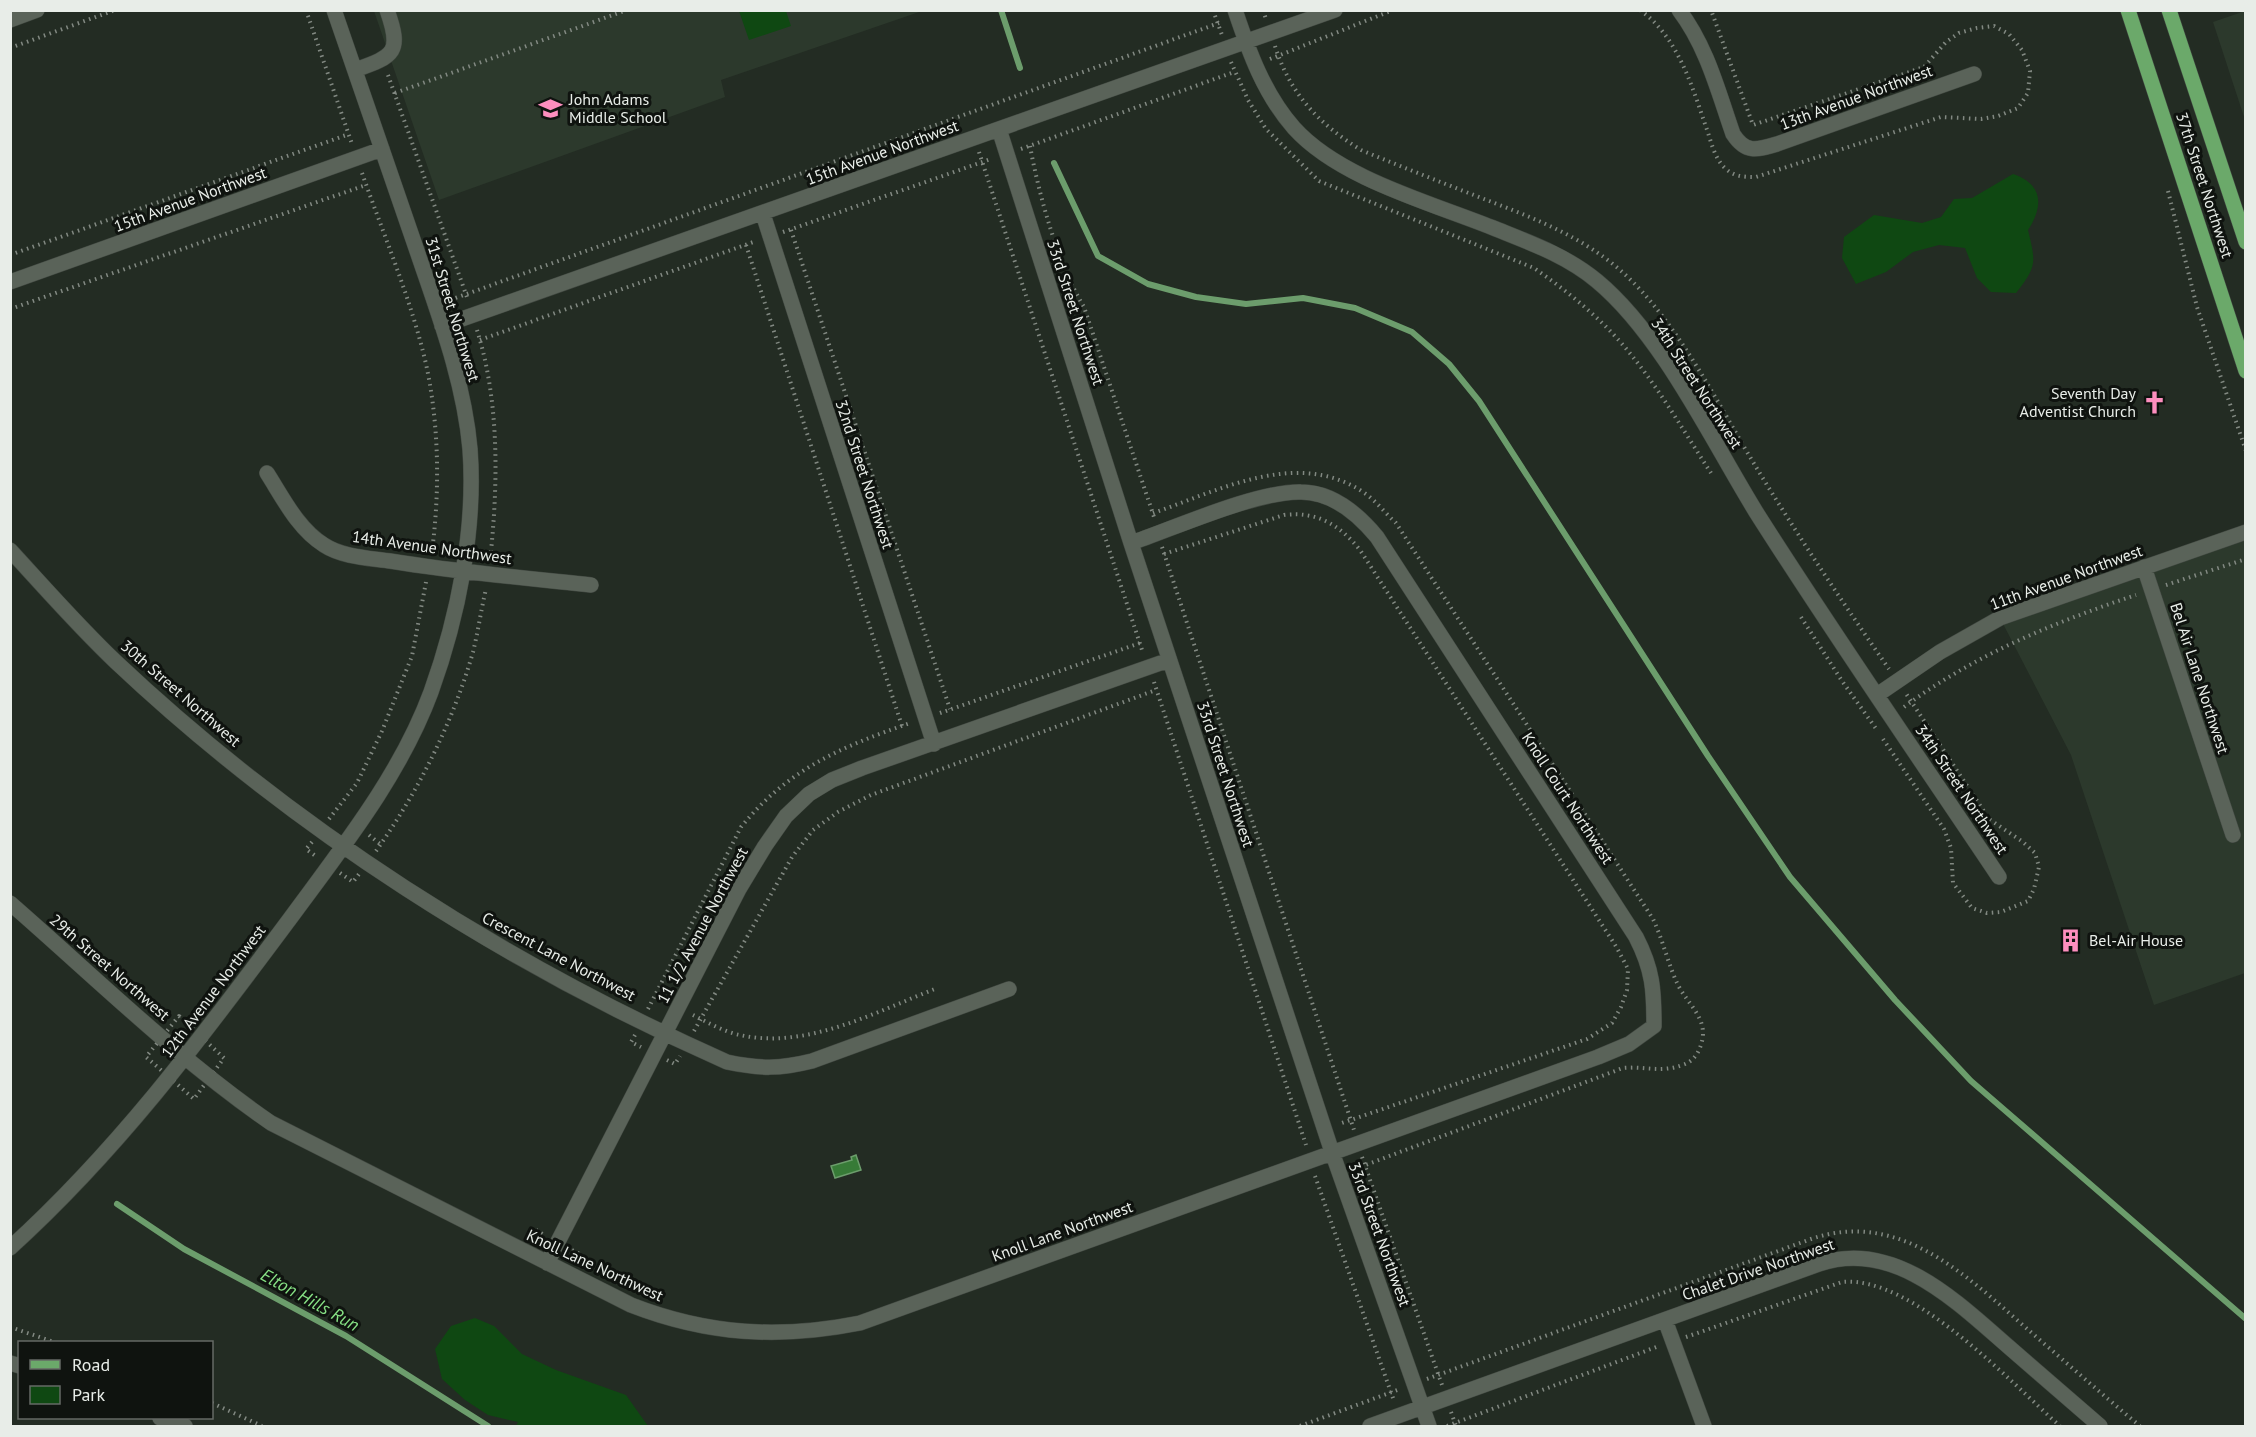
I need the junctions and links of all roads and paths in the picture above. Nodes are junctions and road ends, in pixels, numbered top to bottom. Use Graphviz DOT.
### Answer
graph roads {
  1 [pos="37,10"];
  2 [pos="115,10"];
  3 [pos="306,10"];
  4 [pos="334,10"];
  5 [pos="387,10"];
  6 [pos="627,10"];
  7 [pos="1213,10"];
  8 [pos="1235,10"];
  9 [pos="1335,10"];
  10 [pos="1393,10"];
  11 [pos="1678,10"];
  12 [pos="1710,10"];
  13 [pos="2128,10"];
  14 [pos="2169,10"];
  15 [pos="10,20"];
  16 [pos="1245,42"];
  17 [pos="10,48"];
  18 [pos="355,70"];
  19 [pos="2030,71"];
  20 [pos="1974,74"];
  21 [pos="388,75"];
  22 [pos="395,93"];
  23 [pos="999,129"];
  24 [pos="382,149"];
  25 [pos="2166,185"];
  26 [pos="763,214"];
  27 [pos="2246,242"];
  28 [pos="10,255"];
  29 [pos="10,282"];
  30 [pos="466,294"];
  31 [pos="10,309"];
  32 [pos="472,315"];
  33 [pos="442,326"];
  34 [pos="480,340"];
  35 [pos="2246,371"];
  36 [pos="2246,451"];
  37 [pos="267,473"];
  38 [pos="1717,482"];
  39 [pos="2246,532"];
  40 [pos="1131,543"];
  41 [pos="10,550"];
  42 [pos="2246,559"];
  43 [pos="429,567"];
  44 [pos="2144,567"];
  45 [pos="462,572"];
  46 [pos="489,575"];
  47 [pos="591,585"];
  48 [pos="2152,589"];
  49 [pos="1798,611"];
  50 [pos="1140,643"];
  51 [pos="1169,660"];
  52 [pos="1898,682"];
  53 [pos="1877,695"];
  54 [pos="902,726"];
  55 [pos="413,729"];
  56 [pos="1876,729"];
  57 [pos="934,744"];
  58 [pos="337,809"];
  59 [pos="2233,835"];
  60 [pos="380,844"];
  61 [pos="344,846"];
  62 [pos="1999,877"];
  63 [pos="10,903"];
  64 [pos="935,989"];
  65 [pos="1009,989"];
  66 [pos="666,1033"];
  67 [pos="187,1058"];
  68 [pos="1351,1120"];
  69 [pos="1304,1136"];
  70 [pos="1332,1152"];
  71 [pos="1318,1185"];
  72 [pos="10,1248"];
  73 [pos="547,1263"];
  74 [pos="1665,1320"];
  75 [pos="10,1327"];
  76 [pos="51,1341"];
  77 [pos="1673,1341"];
  78 [pos="213,1404"];
  79 [pos="1422,1407"];
  80 [pos="163,1419"];
  81 [pos="1456,1425"];
  82 [pos="185,1426"];
  83 [pos="262,1426"];
  84 [pos="1300,1426"];
  85 [pos="1370,1426"];
  86 [pos="1429,1426"];
  87 [pos="1447,1426"];
  88 [pos="1704,1426"];
  89 [pos="2060,1426"];
  90 [pos="2100,1426"];
  91 [pos="2140,1426"];
  1 -- 15 [label="street"];
  2 -- 17 [label="path"];
  3 -- 28 [label="path"];
  4 -- 18 [label="street, 31st Street Northwest"];
  5 -- 18 [label="street"];
  6 -- 22 [label="path"];
  7 -- 30 [label="path"];
  8 -- 16 [label="street, 34th Street Northwest"];
  9 -- 16 [label="street, 15th Avenue Northwest"];
  10 -- 52 [label="path"];
  11 -- 20 [label="street, 13th Avenue Northwest"];
  12 -- 19 [label="path"];
  13 -- 35 [label="main road, 37th Street Northwest"];
  14 -- 27 [label="main road, 37th Street Northwest"];
  16 -- 23 [label="street, 15th Avenue Northwest"];
  16 -- 53 [label="street, 34th Street Northwest"];
  18 -- 24 [label="street, 31st Street Northwest"];
  21 -- 22 [label="path"];
  22 -- 30 [label="path"];
  23 -- 26 [label="street, 15th Avenue Northwest"];
  23 -- 40 [label="street, 33rd Street Northwest"];
  24 -- 29 [label="street, 15th Avenue Northwest"];
  24 -- 33 [label="street, 31st Street Northwest"];
  25 -- 36 [label="path"];
  26 -- 32 [label="street, 15th Avenue Northwest"];
  26 -- 57 [label="street, 32nd Street Northwest"];
  30 -- 32 [label="path"];
  31 -- 43 [label="path"];
  32 -- 33 [label="street, 15th Avenue Northwest"];
  32 -- 34 [label="path"];
  33 -- 45 [label="street, 31st Street Northwest"];
  34 -- 46 [label="path"];
  34 -- 54 [label="path"];
  37 -- 43 [label="street, 14th Avenue Northwest"];
  38 -- 91 [label="path"];
  39 -- 44 [label="street, 11th Avenue Northwest"];
  40 -- 51 [label="street, 33rd Street Northwest"];
  40 -- 70 [label="street, Knoll Court Northwest"];
  41 -- 61 [label="street, 30th Street Northwest"];
  42 -- 48 [label="path"];
  43 -- 45 [label="street, 14th Avenue Northwest"];
  43 -- 58 [label="path"];
  44 -- 48 [label="street, Bel Air Lane Northwest"];
  44 -- 52 [label="street, 11th Avenue Northwest"];
  45 -- 46 [label="street, 14th Avenue Northwest"];
  45 -- 55 [label="street, 31st Street Northwest"];
  46 -- 47 [label="street, 14th Avenue Northwest"];
  46 -- 60 [label="path"];
  48 -- 52 [label="path"];
  48 -- 59 [label="street, Bel Air Lane Northwest"];
  49 -- 56 [label="path"];
  50 -- 50 [label="path"];
  51 -- 57 [label="street, 11 1/2 Avenue Northwest"];
  51 -- 70 [label="street, 33rd Street Northwest"];
  52 -- 53 [label="street, 11th Avenue Northwest"];
  53 -- 62 [label="street, 34th Street Northwest"];
  55 -- 61 [label="street, 12th Avenue Northwest"];
  57 -- 66 [label="street, 11 1/2 Avenue Northwest"];
  61 -- 66 [label="street, Crescent Lane Northwest"];
  61 -- 67 [label="street, 12th Avenue Northwest"];
  63 -- 67 [label="street, 29th Street Northwest"];
  64 -- 69 [label="path"];
  65 -- 66 [label="street, Crescent Lane Northwest"];
  66 -- 73 [label="street, 11 1/2 Avenue Northwest"];
  67 -- 72 [label="street, 12th Avenue Northwest"];
  67 -- 73 [label="street, Knoll Lane Northwest"];
  68 -- 68 [label="path"];
  70 -- 73 [label="street, Knoll Lane Northwest"];
  70 -- 79 [label="street, 33rd Street Northwest"];
  71 -- 84 [label="path"];
  74 -- 77 [label="street"];
  74 -- 79 [label="street, Chalet Drive Northwest"];
  74 -- 90 [label="street, Chalet Drive Northwest"];
  75 -- 76 [label="path"];
  77 -- 81 [label="path"];
  77 -- 88 [label="street"];
  77 -- 89 [label="path"];
  78 -- 83 [label="path"];
  79 -- 85 [label="street, Chalet Drive Northwest"];
  79 -- 86 [label="street, 33rd Street Northwest"];
  80 -- 82 [label="street"];
  81 -- 87 [label="path"];
}
